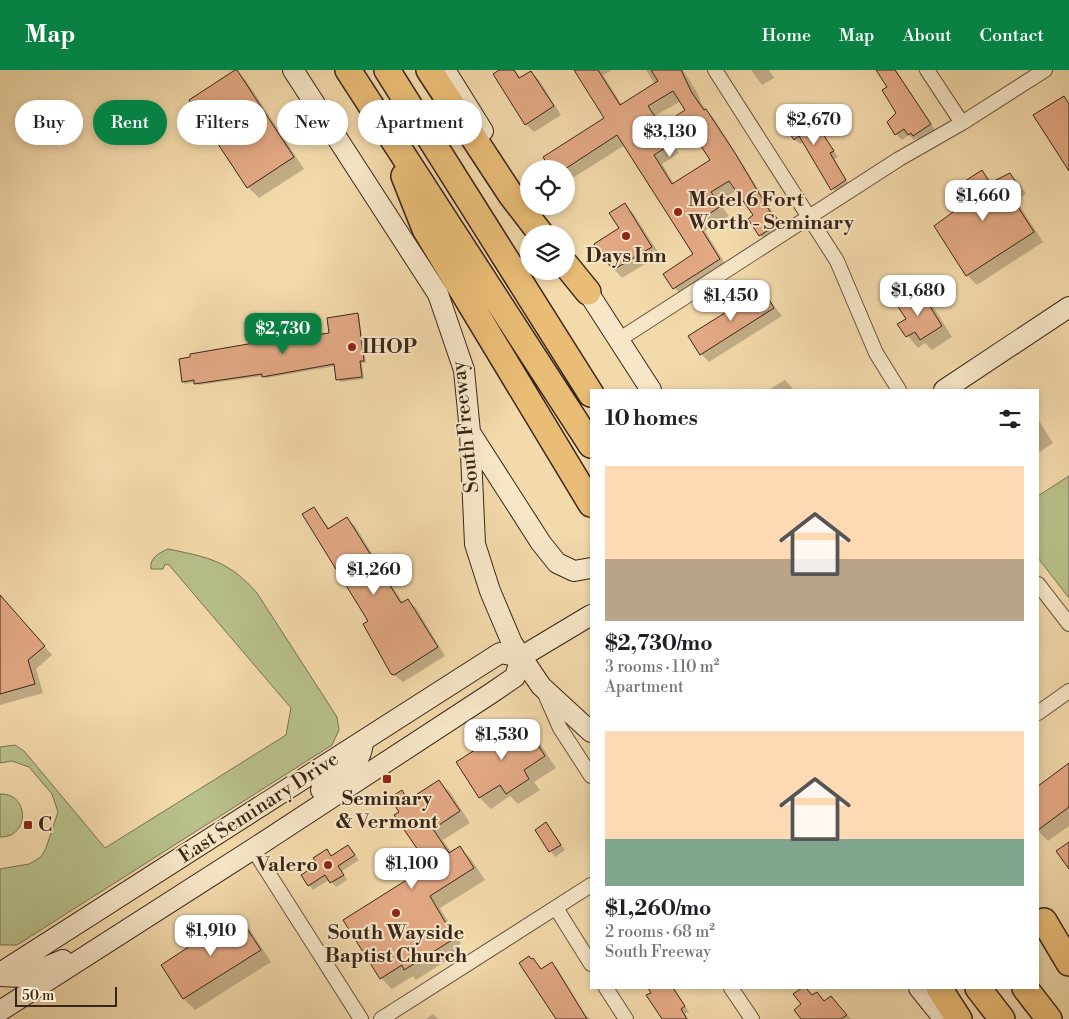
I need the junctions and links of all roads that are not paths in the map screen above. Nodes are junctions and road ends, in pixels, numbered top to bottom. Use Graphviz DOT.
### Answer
graph roads {
  1 [pos="293,70"];
  2 [pos="348,70"];
  3 [pos="386,70"];
  4 [pos="429,70"];
  5 [pos="444,70"];
  6 [pos="715,70"];
  7 [pos="927,70"];
  8 [pos="1045,70"];
  9 [pos="368,100"];
  10 [pos="962,123"];
  11 [pos="393,145"];
  12 [pos="397,145"];
  13 [pos="520,188"];
  14 [pos="810,217"];
  15 [pos="534,225"];
  16 [pos="575,273"];
  17 [pos="575,276"];
  18 [pos="588,292"];
  19 [pos="1069,307"];
  20 [pos="620,339"];
  21 [pos="650,389"];
  22 [pos="898,389"];
  23 [pos="946,389"];
  24 [pos="590,392"];
  25 [pos="470,432"];
  26 [pos="590,443"];
  27 [pos="590,502"];
  28 [pos="590,568"];
  29 [pos="1039,585"];
  30 [pos="590,616"];
  31 [pos="1069,624"];
  32 [pos="521,658"];
  33 [pos="541,686"];
  34 [pos="1069,691"];
  35 [pos="1039,712"];
  36 [pos="590,731"];
  37 [pos="363,741"];
  38 [pos="590,774"];
  39 [pos="293,824"];
  40 [pos="253,850"];
  41 [pos="590,886"];
  42 [pos="556,908"];
  43 [pos="1041,917"];
  44 [pos="109,942"];
  45 [pos="1069,953"];
  46 [pos="590,962"];
  47 [pos="1069,963"];
  48 [pos="0,974"];
  49 [pos="607,989"];
  50 [pos="732,989"];
  51 [pos="920,989"];
  52 [pos="940,989"];
  53 [pos="979,989"];
  54 [pos="1026,989"];
  55 [pos="0,1011"];
  56 [pos="361,1019"];
  57 [pos="381,1019"];
  58 [pos="626,1019"];
  59 [pos="752,1019"];
  60 [pos="944,1019"];
  61 [pos="959,1019"];
  62 [pos="1002,1019"];
  63 [pos="1049,1019"];
  1 -- 25 [label="main road, South Freeway"];
  2 -- 9 [label="highway"];
  3 -- 24 [label="highway"];
  4 -- 15 [label="highway"];
  5 -- 13 [label="main road"];
  6 -- 14 [label="street"];
  7 -- 10 [label="street"];
  8 -- 10 [label="street"];
  10 -- 14 [label="street"];
  11 -- 27 [label="highway"];
  12 -- 26 [label="highway"];
  14 -- 20 [label="street"];
  14 -- 22 [label="street"];
  16 -- 18 [label="main road"];
  17 -- 18 [label="highway"];
  18 -- 20 [label="main road"];
  19 -- 23 [label="main road"];
  20 -- 21 [label="main road"];
  25 -- 28 [label="main road"];
  25 -- 32 [label="main road, South Freeway"];
  29 -- 31 [label="street"];
  30 -- 32 [label="main road"];
  32 -- 33 [label="main road, South Freeway"];
  32 -- 37 [label="main road, East Seminary Drive"];
  32 -- 39 [label="main road, East Seminary Drive"];
  33 -- 36 [label="main road, South Freeway"];
  33 -- 38 [label="street"];
  34 -- 35 [label="street"];
  37 -- 39 [label="main road"];
  37 -- 48 [label="main road, East Seminary Drive"];
  39 -- 40 [label="main road, East Seminary Drive"];
  40 -- 44 [label="main road, East Seminary Drive"];
  40 -- 56 [label="street"];
  41 -- 42 [label="street"];
  42 -- 46 [label="street"];
  42 -- 57 [label="street"];
  43 -- 45 [label="main road"];
  43 -- 47 [label="highway"];
  44 -- 48 [label="main road"];
  44 -- 55 [label="main road, East Seminary Drive"];
  49 -- 58 [label="street"];
  50 -- 59 [label="street"];
  51 -- 60 [label="main road"];
  52 -- 61 [label="highway"];
  53 -- 62 [label="highway"];
  54 -- 63 [label="highway"];
}
